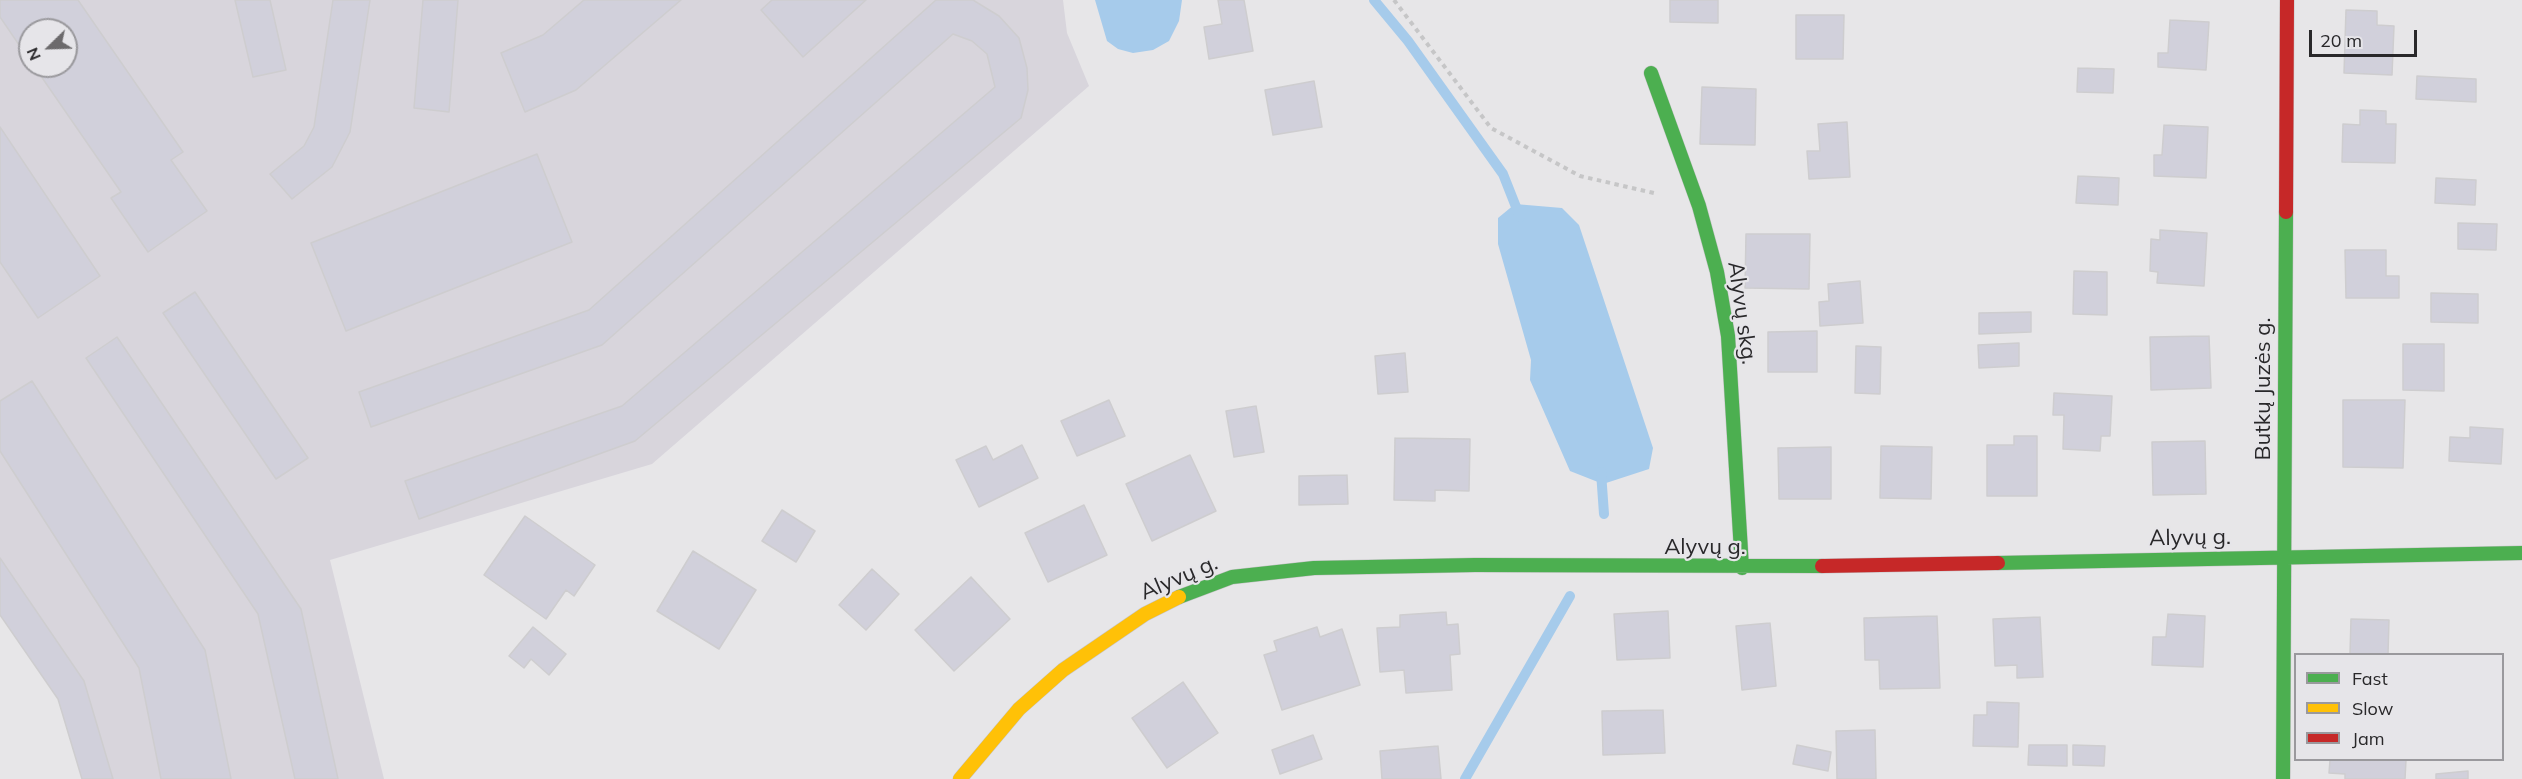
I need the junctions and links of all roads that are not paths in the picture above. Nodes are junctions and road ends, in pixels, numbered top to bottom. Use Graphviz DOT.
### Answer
graph roads {
  1 [pos="2288,0"];
  2 [pos="1651,74"];
  3 [pos="2522,553"];
  4 [pos="2283,557"];
  5 [pos="1742,568"];
  6 [pos="960,779"];
  7 [pos="2283,779"];
  1 -- 4 [label="street, Butkų Juzės g."];
  2 -- 5 [label="street, Alyvų skg."];
  3 -- 4 [label="street, Alyvų g."];
  4 -- 5 [label="street, Alyvų g."];
  4 -- 7 [label="street, Butkų Juzės g."];
  5 -- 6 [label="street, Alyvų g."];
}
